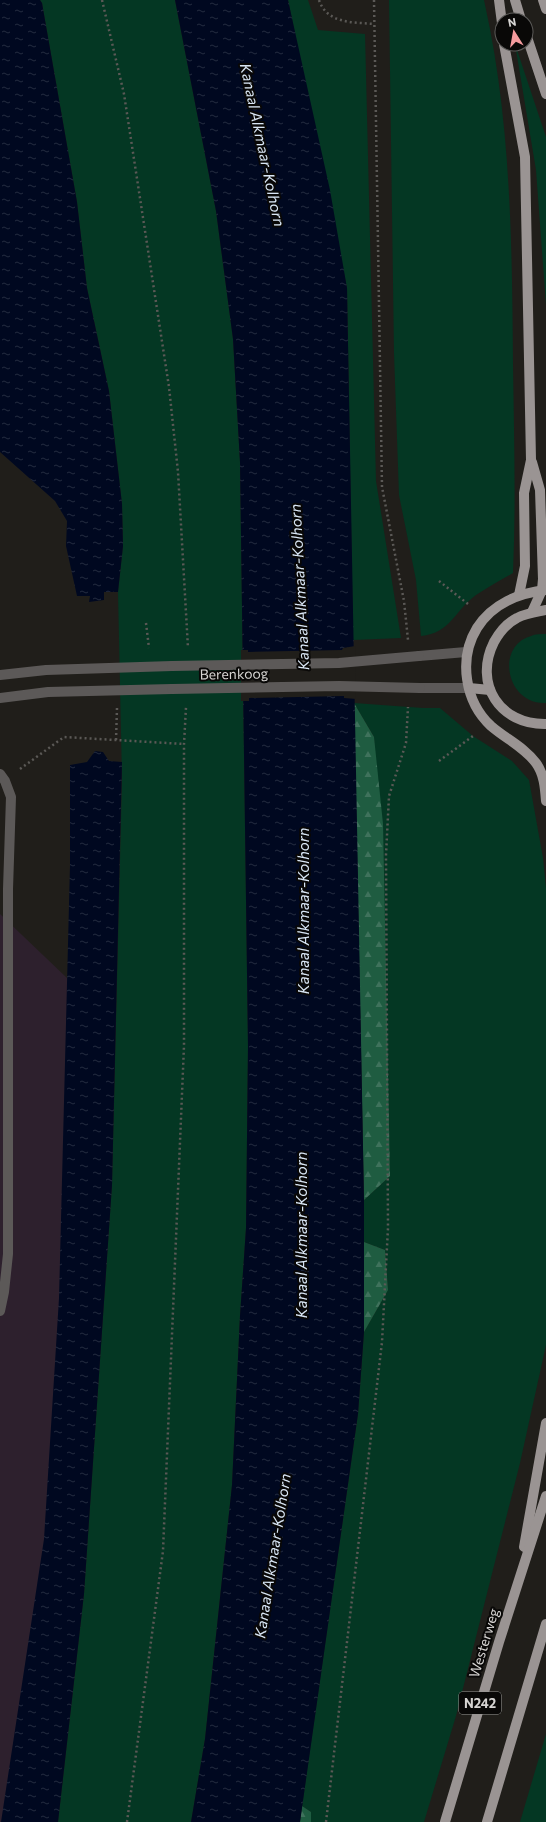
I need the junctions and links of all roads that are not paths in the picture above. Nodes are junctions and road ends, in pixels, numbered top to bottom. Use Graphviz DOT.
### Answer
graph roads {
  1 [pos="499,0"];
  2 [pos="515,0"];
  3 [pos="543,0"];
  4 [pos="546,9"];
  5 [pos="501,12"];
  6 [pos="519,12"];
  7 [pos="505,52"];
  8 [pos="532,52"];
  9 [pos="546,94"];
  10 [pos="531,460"];
  11 [pos="544,590"];
  12 [pos="519,595"];
  13 [pos="546,610"];
  14 [pos="532,612"];
  15 [pos="466,652"];
  16 [pos="0,675"];
  17 [pos="469,688"];
  18 [pos="490,690"];
  19 [pos="0,698"];
  20 [pos="546,724"];
  21 [pos="3,777"];
  22 [pos="546,800"];
  23 [pos="4,886"];
  24 [pos="0,1311"];
  25 [pos="546,1423"];
  26 [pos="546,1496"];
  27 [pos="518,1584"];
  28 [pos="546,1624"];
  29 [pos="445,1822"];
  30 [pos="487,1822"];
  1 -- 5 [label="main road"];
  2 -- 6 [label="main road"];
  3 -- 4 [label="main road"];
  7 -- 10 [label="main road"];
  8 -- 9 [label="main road"];
  10 -- 11 [label="main road"];
  10 -- 12 [label="main road"];
  11 -- 12 [label="main road"];
  11 -- 14 [label="main road"];
  12 -- 15 [label="main road"];
  13 -- 14 [label="main road"];
  14 -- 18 [label="main road"];
  15 -- 16 [label="street, Berenkoog, bridge"];
  15 -- 17 [label="main road"];
  17 -- 18 [label="main road"];
  17 -- 19 [label="street, Berenkoog, bridge"];
  17 -- 22 [label="main road"];
  18 -- 20 [label="main road"];
  21 -- 23 [label="street"];
  23 -- 24 [label="street"];
  25 -- 27 [label="main road, N242"];
  26 -- 27 [label="main road, Westerweg / N242"];
  27 -- 29 [label="main road, Westerweg / N242"];
  28 -- 30 [label="main road, N242"];
}
